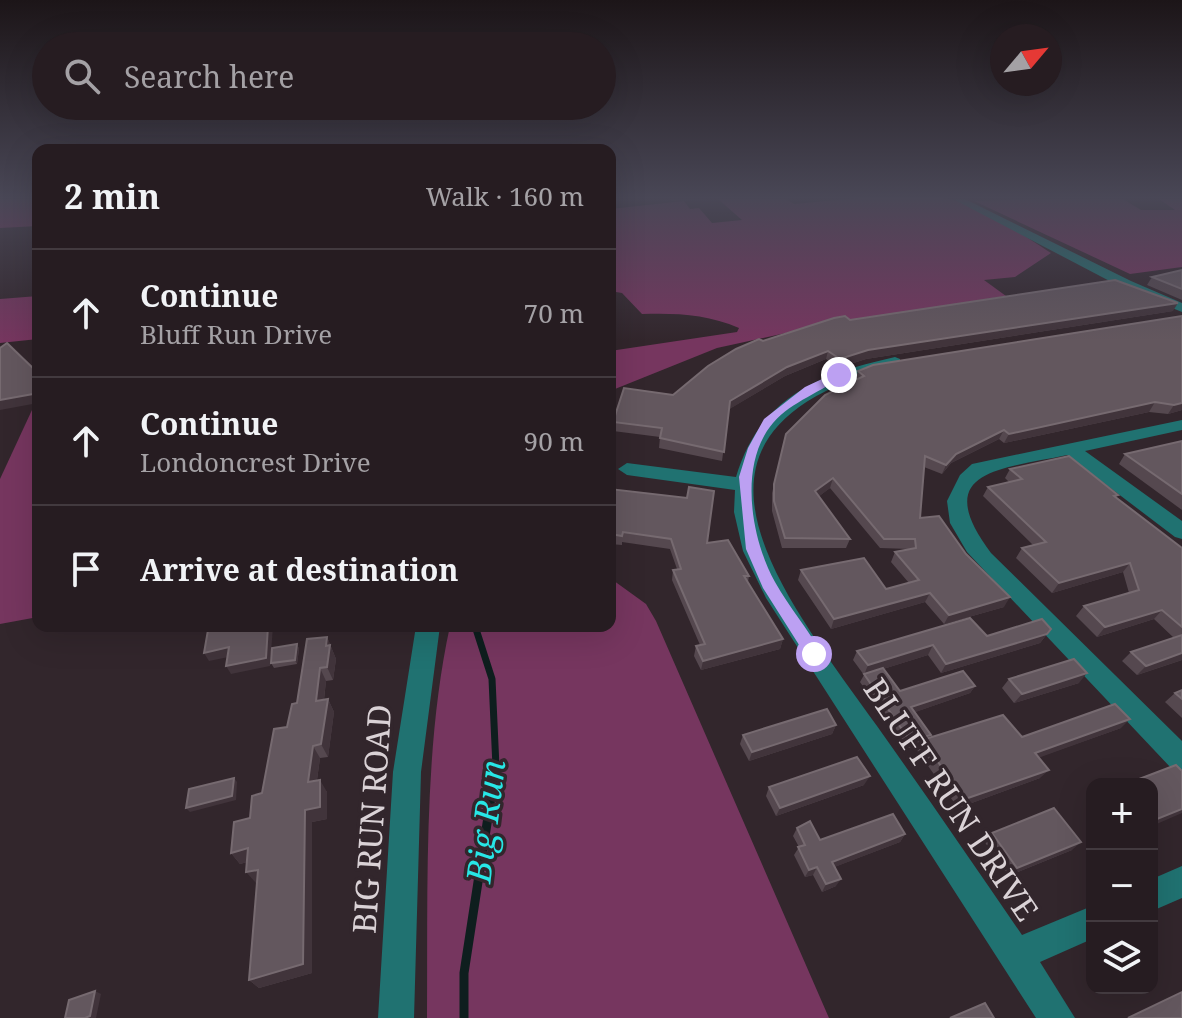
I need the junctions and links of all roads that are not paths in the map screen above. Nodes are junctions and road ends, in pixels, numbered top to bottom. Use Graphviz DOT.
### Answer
graph roads {
  1 [pos="1052,247"];
  2 [pos="1182,308"];
  3 [pos="914,359"];
  4 [pos="1182,425"];
  5 [pos="1068,447"];
  6 [pos="627,469"];
  7 [pos="745,485"];
  8 [pos="1182,532"];
  9 [pos="427,632"];
  10 [pos="1182,760"];
  11 [pos="1182,882"];
  12 [pos="1158,892"];
  13 [pos="1086,925"];
  14 [pos="1016,955"];
  15 [pos="396,1018"];
  16 [pos="1057,1018"];
  1 -- 2 [label="street"];
  3 -- 7 [label="street"];
  4 -- 5 [label="street"];
  5 -- 8 [label="street"];
  5 -- 10 [label="street"];
  6 -- 7 [label="street"];
  7 -- 14 [label="street, BLUFF RUN DRIVE"];
  9 -- 15 [label="street, BIG RUN ROAD"];
  11 -- 12 [label="street"];
  13 -- 14 [label="street"];
  14 -- 16 [label="street, BLUFF RUN DRIVE"];
}
